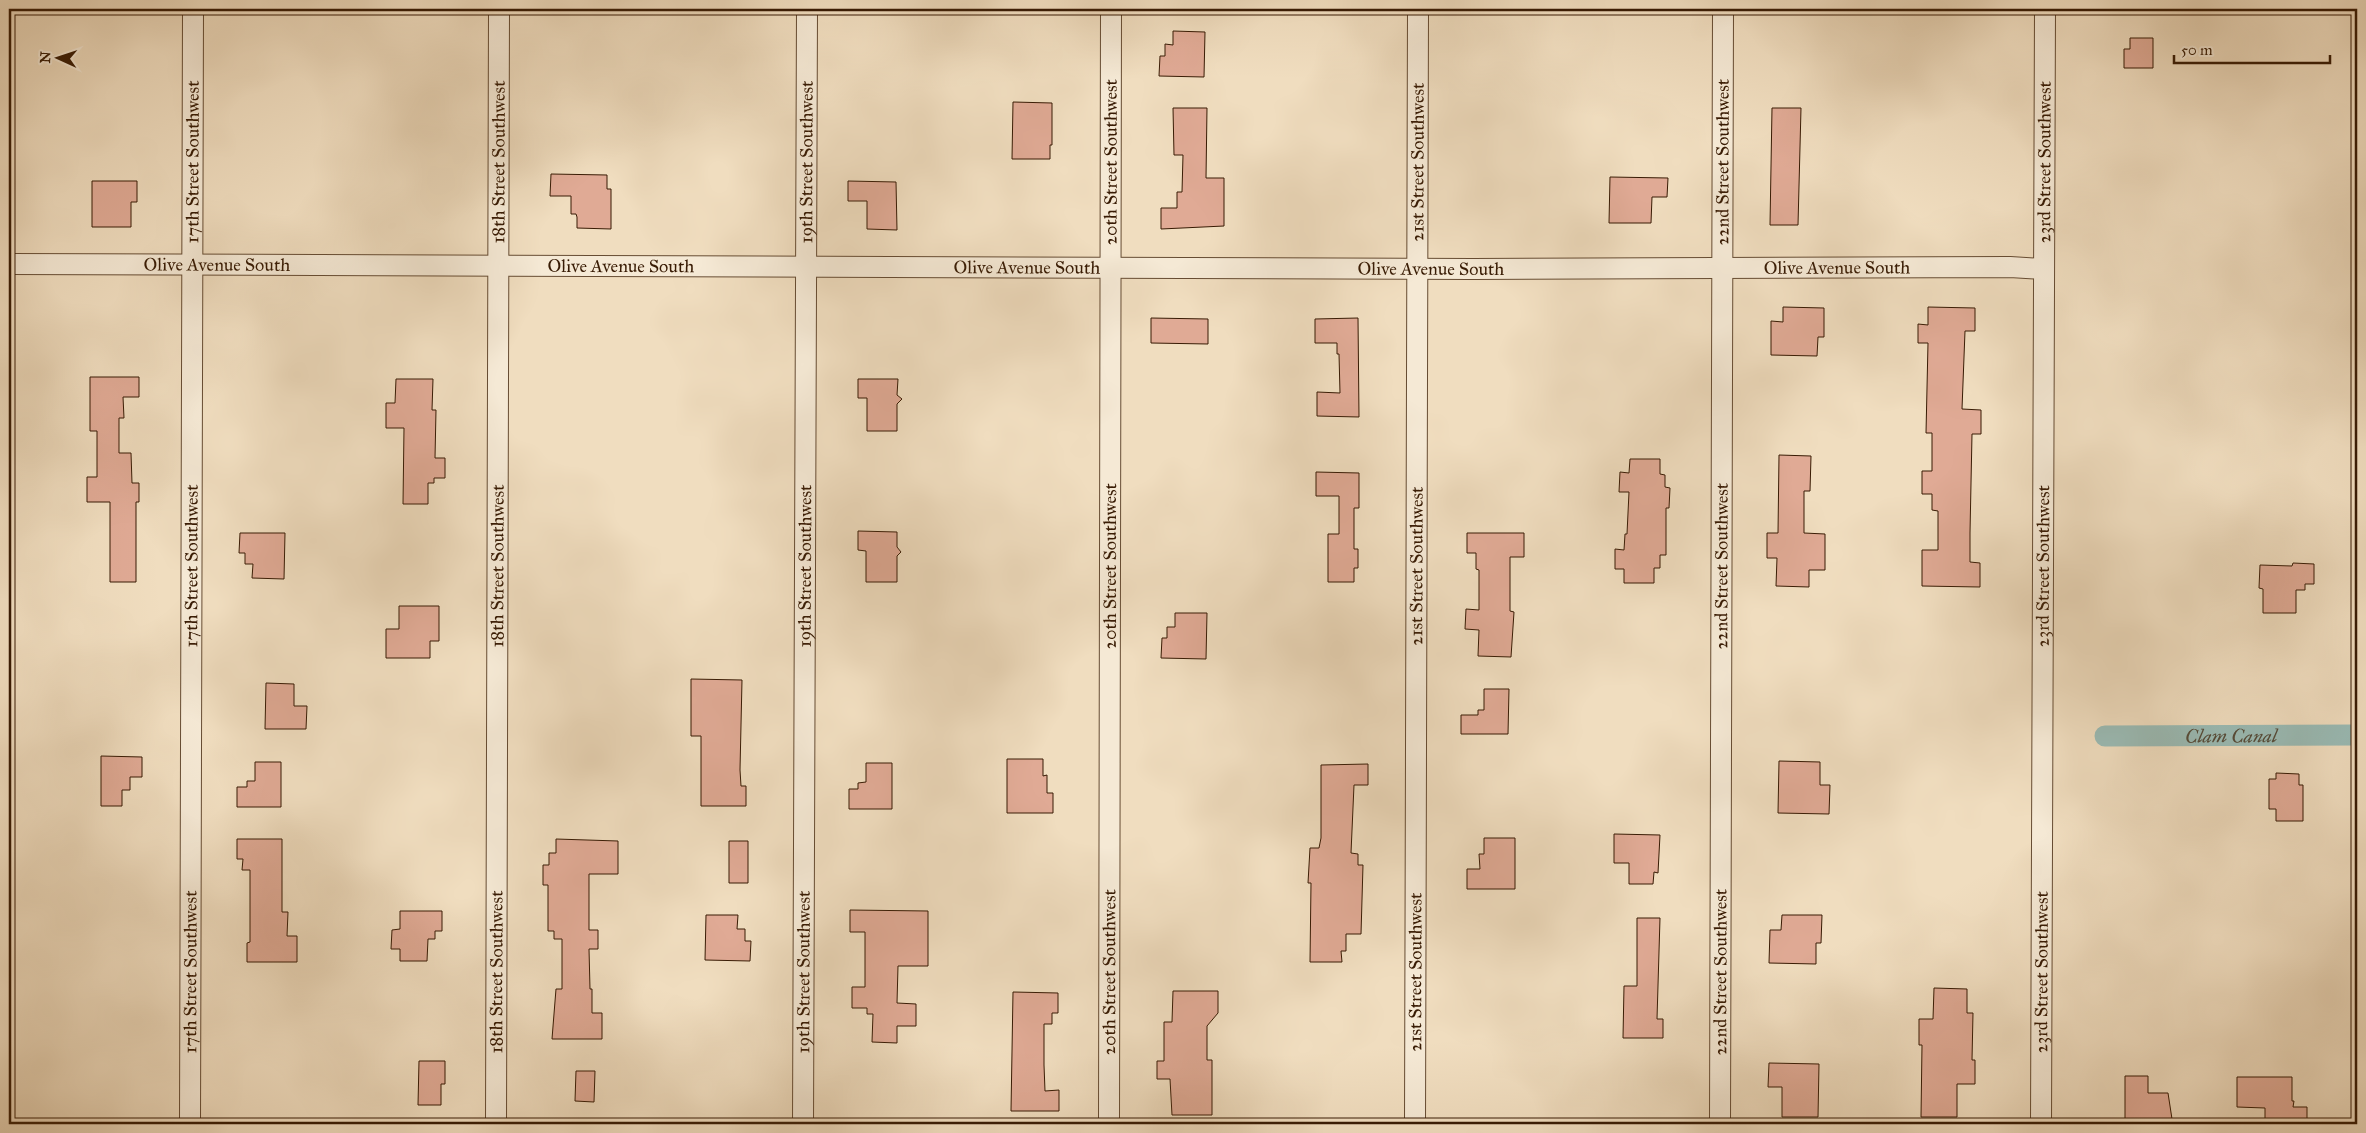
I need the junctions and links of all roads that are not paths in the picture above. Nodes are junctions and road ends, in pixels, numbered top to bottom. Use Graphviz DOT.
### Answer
graph roads {
  1 [pos="193,9"];
  2 [pos="499,9"];
  3 [pos="807,9"];
  4 [pos="1111,9"];
  5 [pos="1418,9"];
  6 [pos="1723,9"];
  7 [pos="2045,9"];
  8 [pos="9,264"];
  9 [pos="193,266"];
  10 [pos="498,266"];
  11 [pos="806,266"];
  12 [pos="1110,267"];
  13 [pos="1417,267"];
  14 [pos="1722,268"];
  15 [pos="2043,269"];
  16 [pos="190,1124"];
  17 [pos="496,1124"];
  18 [pos="803,1124"];
  19 [pos="1109,1124"];
  20 [pos="1415,1124"];
  21 [pos="1720,1124"];
  22 [pos="2041,1124"];
  1 -- 9 [label="street, 17th Street Southwest"];
  2 -- 10 [label="street, 18th Street Southwest"];
  3 -- 11 [label="street, 19th Street Southwest"];
  4 -- 12 [label="street, 20th Street Southwest"];
  5 -- 13 [label="street, 21st Street Southwest"];
  6 -- 14 [label="street, 22nd Street Southwest"];
  7 -- 15 [label="street, 23rd Street Southwest"];
  8 -- 9 [label="street, Olive Avenue South"];
  9 -- 10 [label="street, Olive Avenue South"];
  9 -- 16 [label="street, 17th Street Southwest"];
  10 -- 11 [label="street, Olive Avenue South"];
  10 -- 17 [label="street, 18th Street Southwest"];
  11 -- 12 [label="street, Olive Avenue South"];
  11 -- 18 [label="street, 19th Street Southwest"];
  12 -- 13 [label="street, Olive Avenue South"];
  12 -- 19 [label="street, 20th Street Southwest"];
  13 -- 14 [label="street, Olive Avenue South"];
  13 -- 20 [label="street, 21st Street Southwest"];
  14 -- 15 [label="street, Olive Avenue South"];
  14 -- 21 [label="street, 22nd Street Southwest"];
  15 -- 22 [label="street, 23rd Street Southwest"];
}
